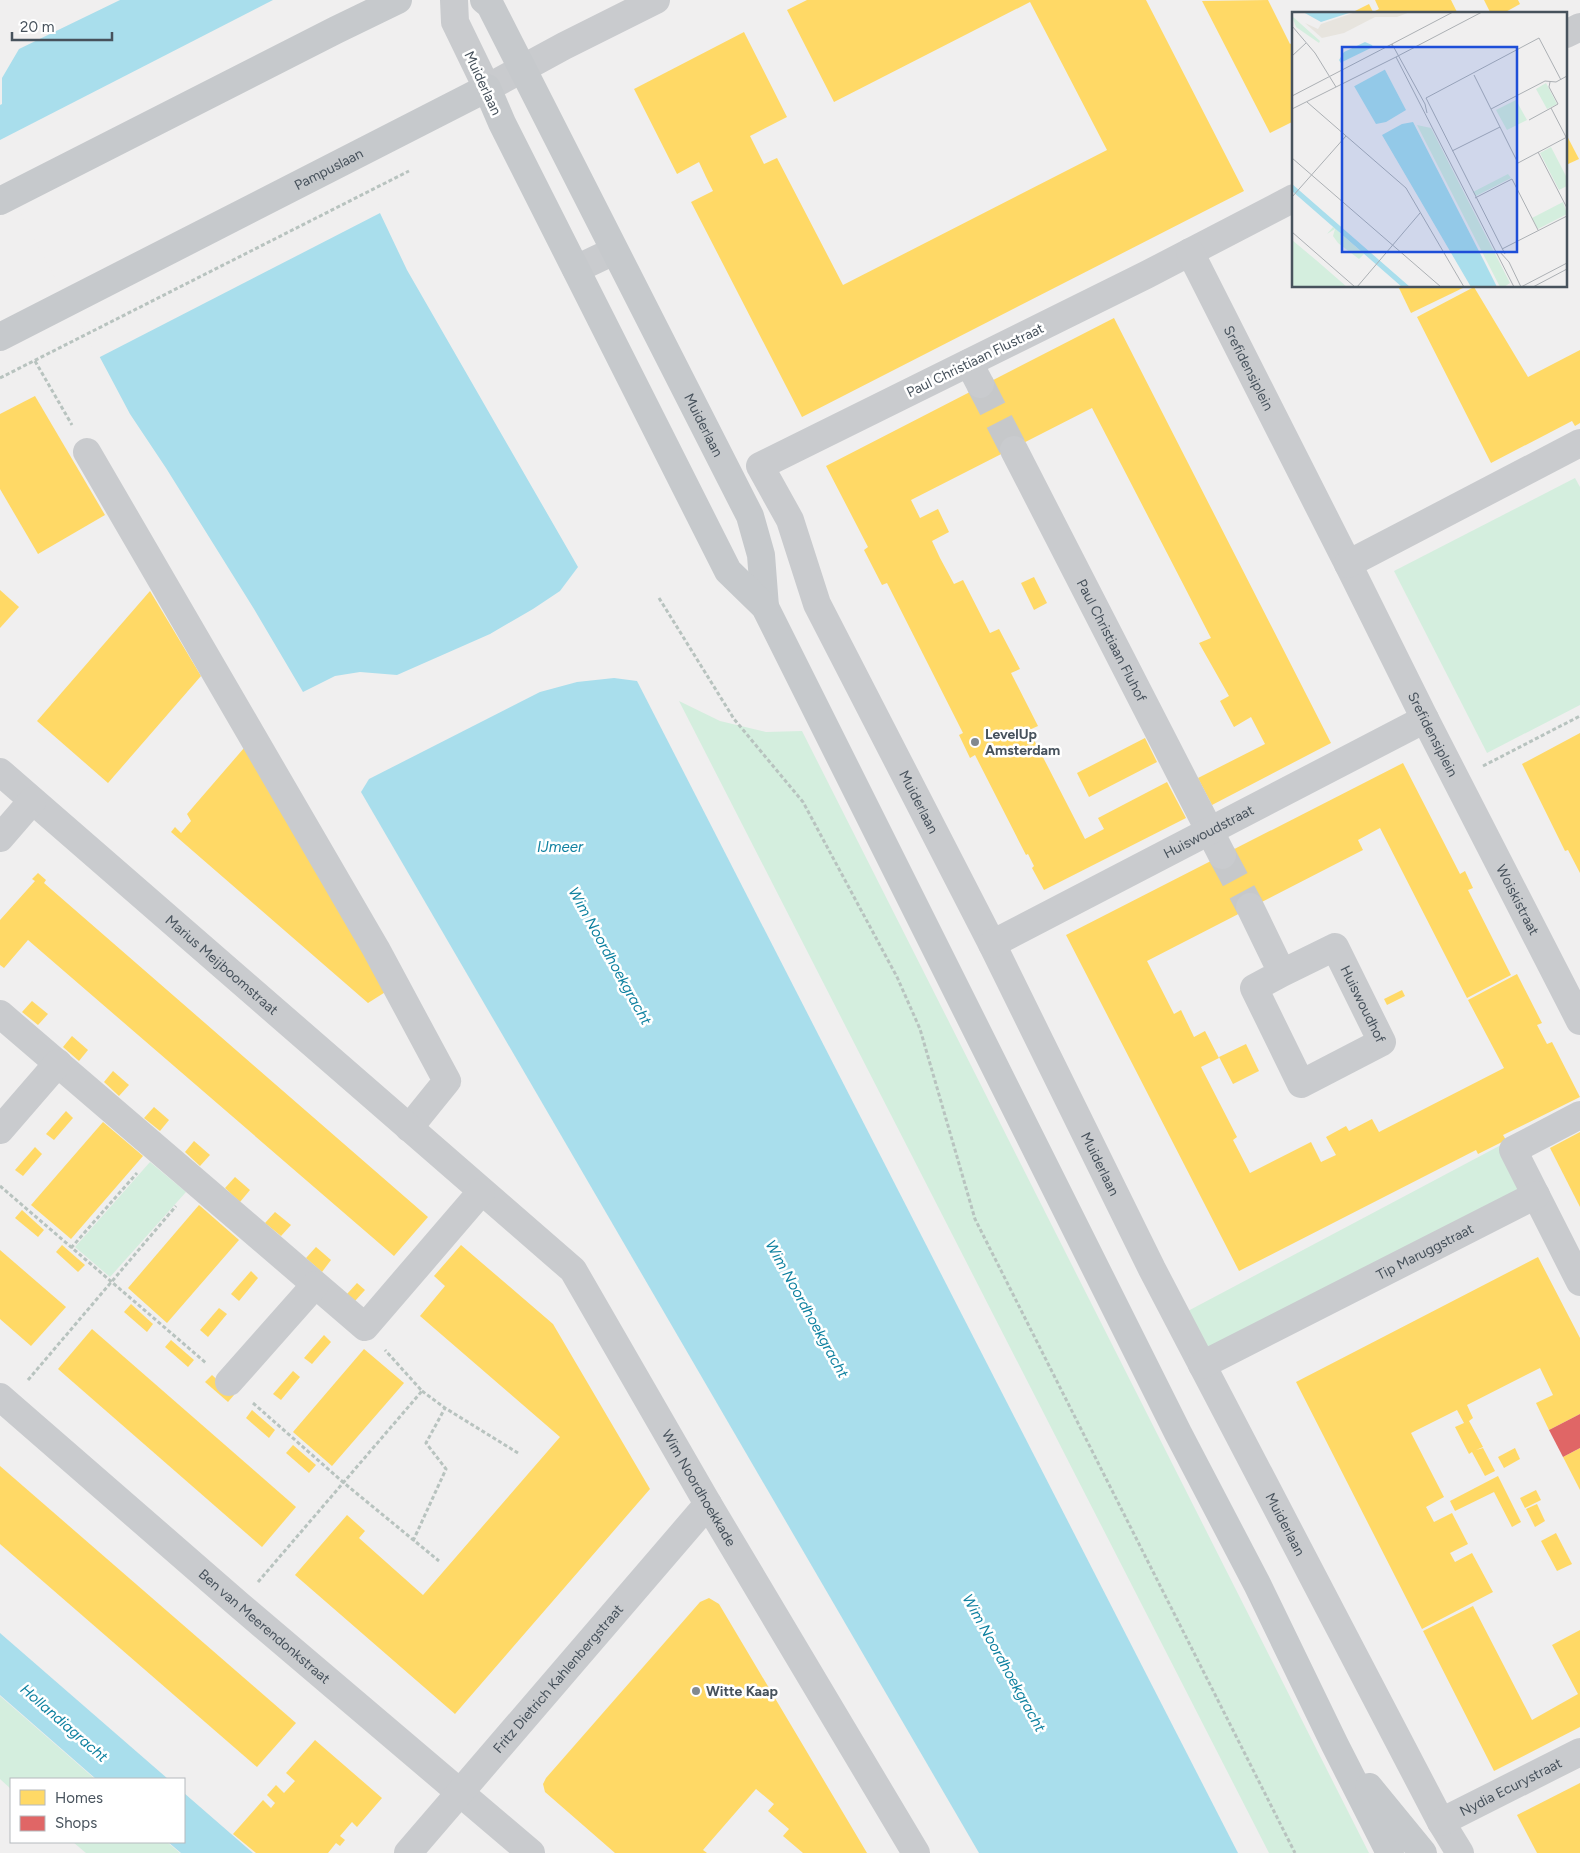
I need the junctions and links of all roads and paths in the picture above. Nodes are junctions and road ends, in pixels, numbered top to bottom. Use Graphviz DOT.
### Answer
graph roads {
  1 [pos="398,0"];
  2 [pos="454,0"];
  3 [pos="484,0"];
  4 [pos="656,0"];
  5 [pos="1580,26"];
  6 [pos="1568,33"];
  7 [pos="522,69"];
  8 [pos="487,88"];
  9 [pos="409,171"];
  10 [pos="1292,199"];
  11 [pos="0,201"];
  12 [pos="614,251"];
  13 [pos="1190,252"];
  14 [pos="576,269"];
  15 [pos="0,337"];
  16 [pos="35,360"];
  17 [pos="0,378"];
  18 [pos="1580,443"];
  19 [pos="1014,450"];
  20 [pos="87,452"];
  21 [pos="760,466"];
  22 [pos="1348,564"];
  23 [pos="659,598"];
  24 [pos="765,607"];
  25 [pos="1580,716"];
  26 [pos="1425,719"];
  27 [pos="0,772"];
  28 [pos="1456,780"];
  29 [pos="32,801"];
  30 [pos="1211,830"];
  31 [pos="0,838"];
  32 [pos="1222,855"];
  33 [pos="1250,907"];
  34 [pos="992,944"];
  35 [pos="1282,973"];
  36 [pos="0,1014"];
  37 [pos="1580,1021"];
  38 [pos="58,1063"];
  39 [pos="1580,1115"];
  40 [pos="409,1128"];
  41 [pos="0,1130"];
  42 [pos="158,1149"];
  43 [pos="443,1157"];
  44 [pos="196,1183"];
  45 [pos="0,1186"];
  46 [pos="481,1192"];
  47 [pos="1536,1195"];
  48 [pos="71,1248"];
  49 [pos="111,1282"];
  50 [pos="1580,1282"];
  51 [pos="315,1285"];
  52 [pos="365,1327"];
  53 [pos="1202,1365"];
  54 [pos="229,1382"];
  55 [pos="422,1391"];
  56 [pos="4,1400"];
  57 [pos="445,1408"];
  58 [pos="518,1453"];
  59 [pos="344,1483"];
  60 [pos="708,1504"];
  61 [pos="414,1541"];
  62 [pos="439,1561"];
  63 [pos="238,1604"];
  64 [pos="1335,1745"];
  65 [pos="1580,1752"];
  66 [pos="460,1793"];
  67 [pos="1441,1822"];
  68 [pos="408,1853"];
  69 [pos="531,1853"];
  70 [pos="916,1853"];
  71 [pos="1295,1853"];
  72 [pos="1390,1853"];
  73 [pos="1423,1853"];
  74 [pos="1460,1853"];
  1 -- 11 [label="main road"];
  2 -- 8 [label="street, Muiderlaan"];
  3 -- 7 [label="main road, Muiderlaan"];
  4 -- 7 [label="street, Pampuslaan"];
  5 -- 6 [label="street"];
  7 -- 8 [label="street, Pampuslaan"];
  7 -- 12 [label="main road, Muiderlaan"];
  8 -- 14 [label="main road, Muiderlaan"];
  8 -- 15 [label="main road, Pampuslaan"];
  9 -- 16 [label="path"];
  10 -- 13 [label="street, Paul Christiaan Flustraat"];
  12 -- 14 [label="street"];
  12 -- 24 [label="main road, Muiderlaan"];
  13 -- 21 [label="street, Paul Christiaan Flustraat"];
  13 -- 22 [label="street, Srefidensiplein"];
  14 -- 24 [label="main road, Muiderlaan"];
  16 -- 17 [label="path"];
  16 -- 20 [label="path"];
  18 -- 22 [label="street"];
  19 -- 30 [label="street, Paul Christiaan Fluhof"];
  20 -- 40 [label="street"];
  21 -- 34 [label="street, Muiderlaan"];
  22 -- 26 [label="street, Srefidensiplein"];
  23 -- 71 [label="path"];
  24 -- 64 [label="main road, Muiderlaan"];
  25 -- 28 [label="path, Srefidensiplein"];
  26 -- 28 [label="street, Srefidensiplein"];
  26 -- 30 [label="street, Huiswoudstraat"];
  27 -- 29 [label="street, Marius Meijboomstraat"];
  28 -- 37 [label="street, Woiskistraat"];
  29 -- 31 [label="street"];
  29 -- 40 [label="street, Marius Meijboomstraat"];
  30 -- 32 [label="street"];
  30 -- 34 [label="street, Huiswoudstraat"];
  33 -- 35 [label="street"];
  34 -- 53 [label="street, Muiderlaan"];
  35 -- 35 [label="street, Huiswoudhof"];
  36 -- 38 [label="street"];
  38 -- 41 [label="street"];
  38 -- 42 [label="street"];
  39 -- 47 [label="street"];
  40 -- 43 [label="street, Marius Meijboomstraat"];
  42 -- 44 [label="street"];
  42 -- 48 [label="path"];
  43 -- 46 [label="street, Wim Noordhoekkade"];
  44 -- 49 [label="path"];
  44 -- 51 [label="street"];
  45 -- 48 [label="path"];
  46 -- 52 [label="street"];
  46 -- 60 [label="street, Wim Noordhoekkade"];
  47 -- 50 [label="street"];
  47 -- 53 [label="street, Tip Maruggstraat"];
  48 -- 49 [label="path"];
  49 -- 54 [label="path"];
  49 -- 56 [label="path"];
  51 -- 52 [label="street"];
  51 -- 54 [label="street"];
  52 -- 55 [label="path"];
  53 -- 67 [label="street, Muiderlaan"];
  54 -- 59 [label="path"];
  55 -- 57 [label="path"];
  55 -- 59 [label="path"];
  56 -- 63 [label="street, Ben van Meerendonkstraat"];
  57 -- 58 [label="path"];
  57 -- 61 [label="path"];
  59 -- 61 [label="path"];
  59 -- 63 [label="path"];
  60 -- 66 [label="street, Fritz Dietrich Kahlenbergstraat"];
  60 -- 70 [label="street, Wim Noordhoekkade"];
  61 -- 62 [label="path"];
  63 -- 66 [label="street, Ben van Meerendonkstraat"];
  64 -- 72 [label="main road, Muiderlaan"];
  64 -- 73 [label="main road, Muiderlaan"];
  65 -- 67 [label="street, Nydia Ecurystraat"];
  66 -- 68 [label="street, Fritz Dietrich Kahlenbergstraat"];
  66 -- 69 [label="street, Ben van Meerendonkstraat"];
  67 -- 74 [label="street, Muiderlaan"];
}
